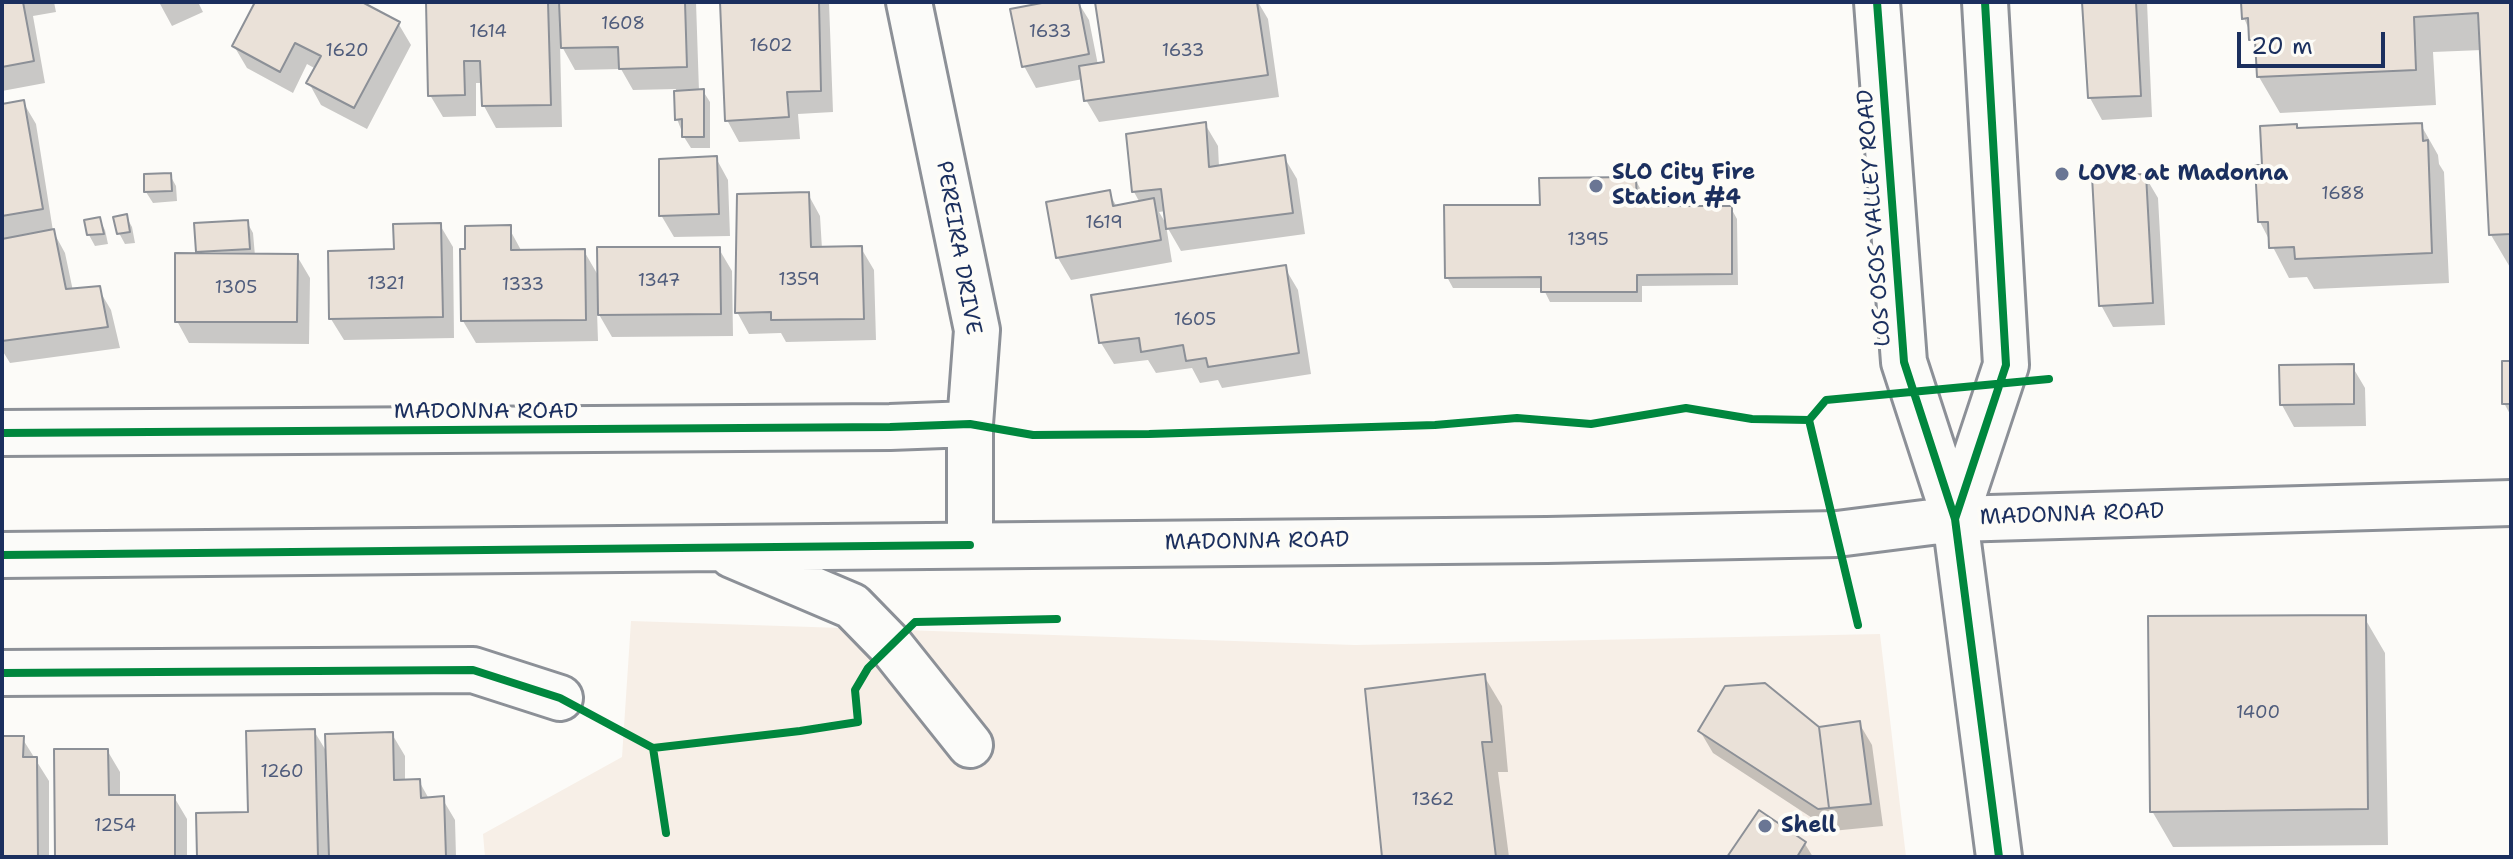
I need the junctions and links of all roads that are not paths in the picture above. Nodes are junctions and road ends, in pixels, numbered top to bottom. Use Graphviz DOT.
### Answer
graph roads {
  1 [pos="909,2"];
  2 [pos="1877,2"];
  3 [pos="1985,2"];
  4 [pos="970,424"];
  5 [pos="2,433"];
  6 [pos="2511,503"];
  7 [pos="1955,519"];
  8 [pos="970,545"];
  9 [pos="715,548"];
  10 [pos="2,555"];
  11 [pos="2,673"];
  12 [pos="560,698"];
  13 [pos="970,745"];
  14 [pos="1999,857"];
  1 -- 4 [label="main road, PEREIRA DRIVE"];
  2 -- 7 [label="main road, LOS OSOS VALLEY ROAD"];
  3 -- 7 [label="main road, LOS OSOS VALLEY ROAD"];
  4 -- 5 [label="main road, MADONNA ROAD"];
  4 -- 8 [label="main road, PEREIRA DRIVE"];
  6 -- 7 [label="main road, MADONNA ROAD"];
  7 -- 8 [label="main road, MADONNA ROAD"];
  7 -- 14 [label="main road, LOS OSOS VALLEY ROAD"];
  8 -- 9 [label="main road, MADONNA ROAD"];
  9 -- 10 [label="main road, MADONNA ROAD"];
  9 -- 13 [label="main road"];
  11 -- 12 [label="main road"];
}
